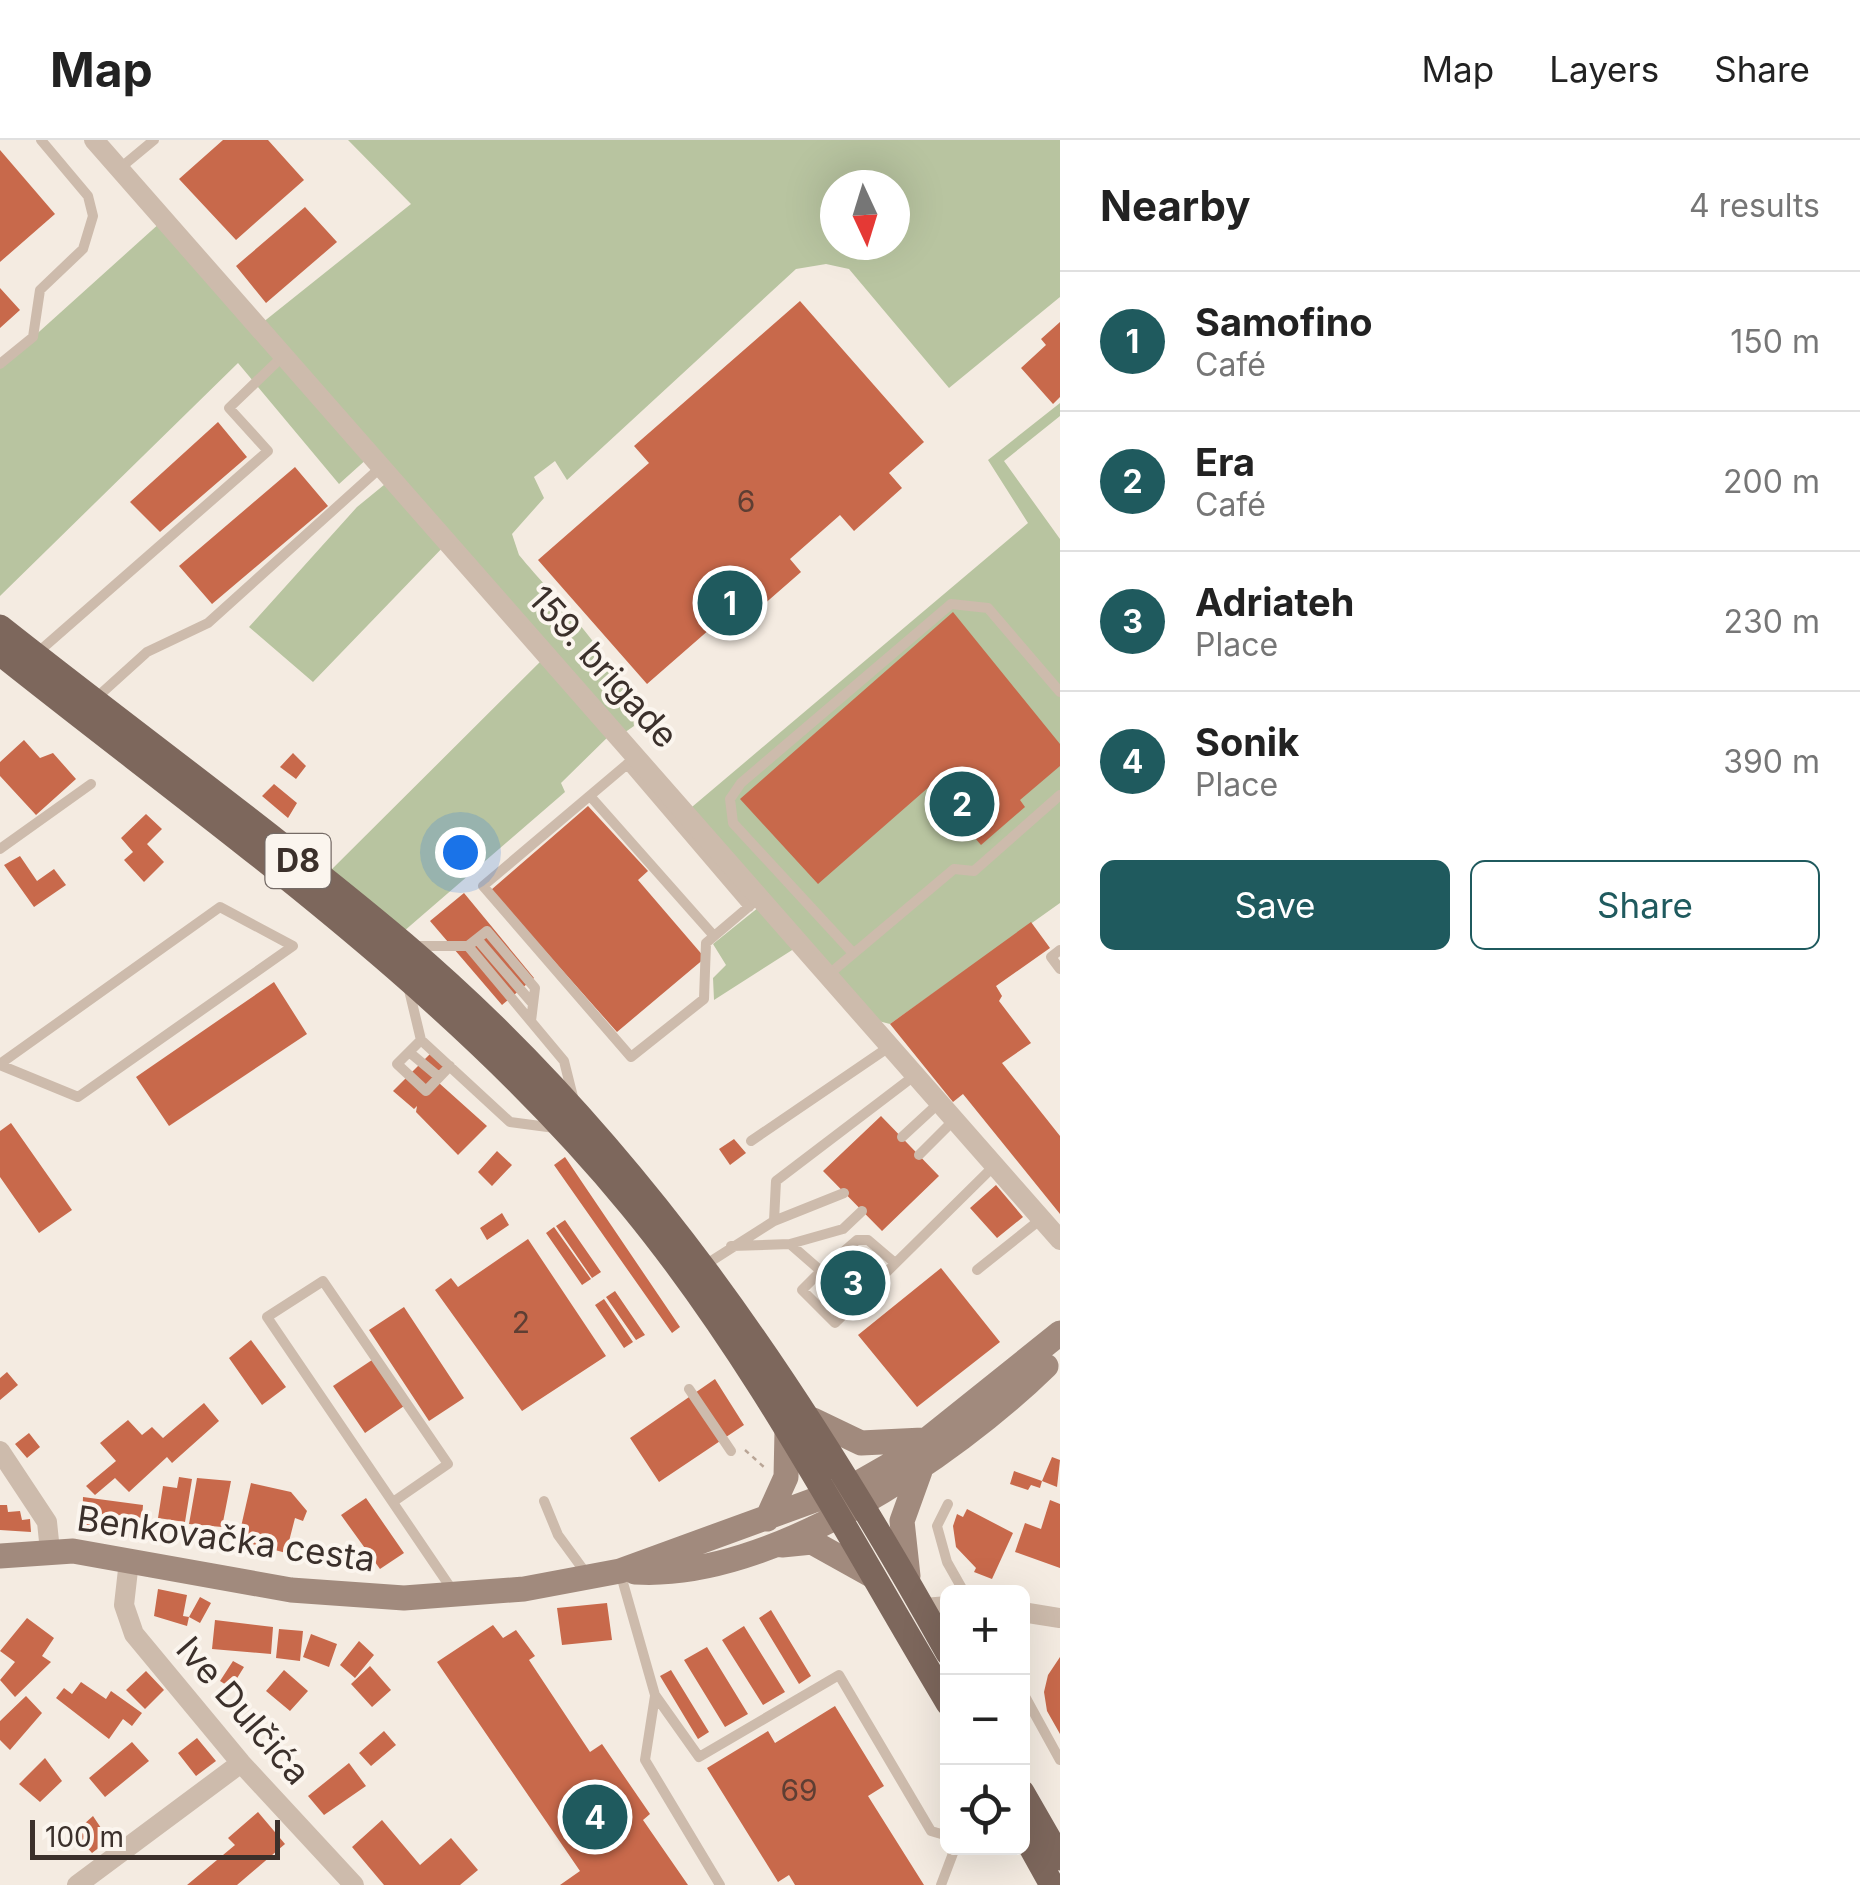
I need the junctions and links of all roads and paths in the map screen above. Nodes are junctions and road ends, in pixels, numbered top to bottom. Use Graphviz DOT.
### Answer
graph roads {
  1 [pos="42,140"];
  2 [pos="94,140"];
  3 [pos="154,140"];
  4 [pos="118,170"];
  5 [pos="282,357"];
  6 [pos="0,364"];
  7 [pos="380,468"];
  8 [pos="0,626"];
  9 [pos="0,654"];
  10 [pos="36,655"];
  11 [pos="1060,692"];
  12 [pos="93,701"];
  13 [pos="633,760"];
  14 [pos="91,784"];
  15 [pos="1060,795"];
  16 [pos="590,796"];
  17 [pos="0,849"];
  18 [pos="754,902"];
  19 [pos="710,939"];
  20 [pos="472,942"];
  21 [pos="406,946"];
  22 [pos="1060,950"];
  23 [pos="853,953"];
  24 [pos="1060,969"];
  25 [pos="827,976"];
  26 [pos="406,979"];
  27 [pos="530,1021"];
  28 [pos="421,1040"];
  29 [pos="889,1046"];
  30 [pos="409,1052"];
  31 [pos="0,1064"];
  32 [pos="450,1066"];
  33 [pos="914,1076"];
  34 [pos="439,1078"];
  35 [pos="940,1102"];
  36 [pos="955,1119"];
  37 [pos="569,1122"];
  38 [pos="902,1137"];
  39 [pos="751,1141"];
  40 [pos="919,1155"];
  41 [pos="995,1165"];
  42 [pos="844,1193"];
  43 [pos="862,1211"];
  44 [pos="1042,1220"];
  45 [pos="774,1221"];
  46 [pos="1060,1240"];
  47 [pos="790,1244"];
  48 [pos="731,1246"];
  49 [pos="895,1263"];
  50 [pos="706,1265"];
  51 [pos="977,1270"];
  52 [pos="821,1271"];
  53 [pos="1060,1333"];
  54 [pos="1060,1351"];
  55 [pos="689,1389"];
  56 [pos="812,1420"];
  57 [pos="786,1432"];
  58 [pos="928,1440"];
  59 [pos="736,1449"];
  60 [pos="0,1450"];
  61 [pos="920,1471"];
  62 [pos="774,1475"];
  63 [pos="858,1494"];
  64 [pos="544,1501"];
  65 [pos="392,1502"];
  66 [pos="948,1504"];
  67 [pos="834,1505"];
  68 [pos="767,1518"];
  69 [pos="767,1546"];
  70 [pos="50,1551"];
  71 [pos="0,1556"];
  72 [pos="130,1561"];
  73 [pos="620,1571"];
  74 [pos="873,1576"];
  75 [pos="908,1576"];
  76 [pos="588,1577"];
  77 [pos="960,1585"];
  78 [pos="456,1594"];
  79 [pos="936,1607"];
  80 [pos="1030,1613"];
  81 [pos="1060,1618"];
  82 [pos="940,1689"];
  83 [pos="655,1696"];
  84 [pos="1030,1706"];
  85 [pos="1060,1760"];
  86 [pos="241,1763"];
  87 [pos="1030,1804"];
  88 [pos="940,1833"];
  89 [pos="1057,1845"];
  90 [pos="1030,1846"];
  91 [pos="952,1855"];
  92 [pos="77,1885"];
  93 [pos="354,1885"];
  94 [pos="720,1885"];
  95 [pos="941,1885"];
  96 [pos="1052,1885"];
  1 -- 6 [label="lane"];
  2 -- 4 [label="street, 159. brigade"];
  3 -- 4 [label="lane"];
  4 -- 5 [label="street, 159. brigade"];
  5 -- 7 [label="street, 159. brigade"];
  5 -- 10 [label="lane"];
  7 -- 12 [label="lane"];
  7 -- 13 [label="street, 159. brigade"];
  8 -- 10 [label="main road, D8"];
  9 -- 26 [label="main road, D8"];
  10 -- 12 [label="main road, D8"];
  11 -- 23 [label="lane"];
  12 -- 21 [label="main road, D8"];
  13 -- 16 [label="lane"];
  13 -- 18 [label="street, 159. brigade"];
  14 -- 17 [label="lane"];
  15 -- 23 [label="lane"];
  16 -- 19 [label="lane"];
  16 -- 19 [label="lane"];
  18 -- 19 [label="lane"];
  18 -- 25 [label="street, 159. brigade"];
  20 -- 21 [label="lane"];
  20 -- 27 [label="lane"];
  20 -- 27 [label="lane"];
  21 -- 37 [label="main road, D8"];
  22 -- 24 [label="lane"];
  23 -- 25 [label="lane"];
  25 -- 29 [label="street, 159. brigade"];
  26 -- 28 [label="lane"];
  26 -- 37 [label="main road, D8"];
  27 -- 37 [label="lane"];
  28 -- 30 [label="lane"];
  28 -- 32 [label="lane"];
  29 -- 33 [label="street, 159. brigade"];
  29 -- 39 [label="lane"];
  30 -- 34 [label="lane"];
  30 -- 34 [label="lane"];
  31 -- 31 [label="lane"];
  32 -- 34 [label="lane"];
  32 -- 37 [label="lane"];
  33 -- 35 [label="street, 159. brigade"];
  33 -- 45 [label="lane"];
  35 -- 36 [label="street, 159. brigade"];
  35 -- 38 [label="lane"];
  36 -- 40 [label="lane"];
  36 -- 41 [label="street, 159. brigade"];
  37 -- 50 [label="main road, D8"];
  37 -- 57 [label="main road, D8"];
  41 -- 44 [label="street, 159. brigade"];
  41 -- 49 [label="lane"];
  42 -- 45 [label="lane"];
  43 -- 47 [label="lane"];
  44 -- 46 [label="street, 159. brigade"];
  44 -- 51 [label="lane"];
  45 -- 48 [label="lane"];
  47 -- 48 [label="lane"];
  47 -- 52 [label="lane"];
  48 -- 50 [label="lane"];
  49 -- 52 [label="lane"];
  49 -- 52 [label="lane"];
  50 -- 56 [label="main road, D8"];
  53 -- 58 [label="main road"];
  54 -- 61 [label="main road"];
  55 -- 59 [label="lane"];
  56 -- 58 [label="main road"];
  56 -- 63 [label="main road, D8"];
  57 -- 67 [label="main road, D8"];
  57 -- 68 [label="main road"];
  58 -- 63 [label="main road"];
  59 -- 62 [label="path"];
  60 -- 70 [label="street"];
  61 -- 63 [label="main road"];
  61 -- 75 [label="main road"];
  63 -- 67 [label="main road"];
  63 -- 75 [label="main road, D8"];
  64 -- 76 [label="lane"];
  65 -- 65 [label="lane"];
  65 -- 78 [label="lane"];
  66 -- 77 [label="lane"];
  67 -- 68 [label="main road, Benkovačka cesta"];
  67 -- 69 [label="main road, Benkovačka cesta"];
  67 -- 74 [label="main road, D8"];
  68 -- 73 [label="main road, Benkovačka cesta"];
  69 -- 73 [label="main road, Benkovačka cesta"];
  69 -- 74 [label="main road"];
  70 -- 71 [label="main road, Benkovačka cesta"];
  70 -- 72 [label="main road, Benkovačka cesta"];
  72 -- 78 [label="main road, Benkovačka cesta"];
  72 -- 86 [label="street, Ive Dulčića"];
  73 -- 76 [label="main road, Benkovačka cesta"];
  73 -- 83 [label="lane"];
  74 -- 82 [label="main road, D8"];
  75 -- 79 [label="main road, D8"];
  76 -- 78 [label="main road, Benkovačka cesta"];
  80 -- 81 [label="street"];
  83 -- 88 [label="lane"];
  83 -- 94 [label="lane"];
  84 -- 85 [label="lane"];
  86 -- 92 [label="street"];
  86 -- 93 [label="street, Ive Dulčića"];
  87 -- 89 [label="main road"];
  90 -- 96 [label="main road"];
  91 -- 95 [label="lane"];
}
